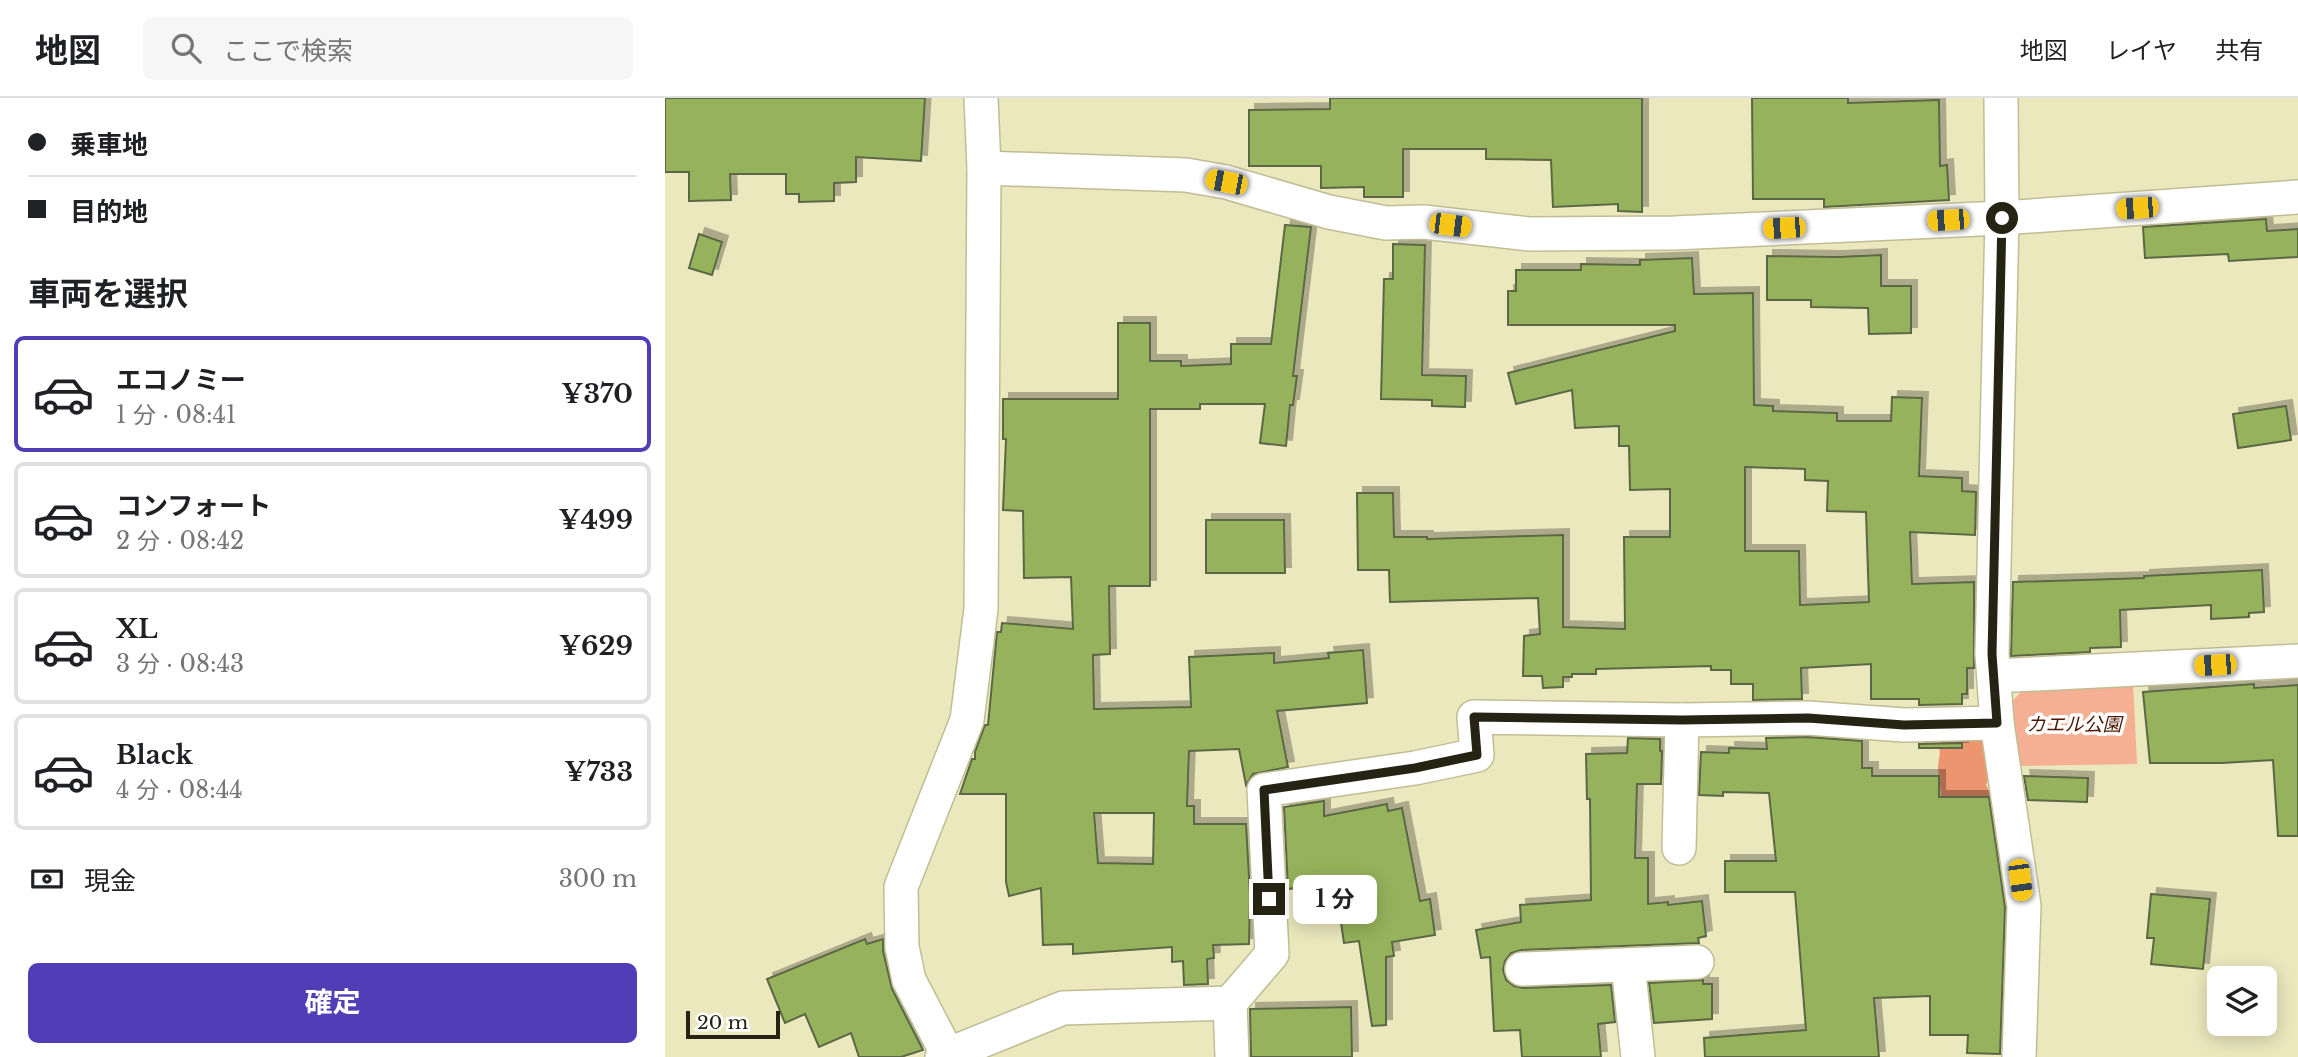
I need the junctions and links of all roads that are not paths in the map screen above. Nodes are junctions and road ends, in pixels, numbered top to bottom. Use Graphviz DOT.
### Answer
graph roads {
  1 [pos="981,98"];
  2 [pos="2001,98"];
  3 [pos="983,168"];
  4 [pos="2298,197"];
  5 [pos="2002,218"];
  6 [pos="2298,661"];
  7 [pos="1994,676"];
  8 [pos="1682,720"];
  9 [pos="1997,723"];
  10 [pos="1679,848"];
  11 [pos="1697,962"];
  12 [pos="1628,965"];
  13 [pos="1522,969"];
  14 [pos="1230,1003"];
  15 [pos="946,1056"];
  16 [pos="1232,1057"];
  17 [pos="1638,1057"];
  18 [pos="2019,1057"];
  1 -- 3 [label="street"];
  2 -- 5 [label="street"];
  3 -- 5 [label="street"];
  3 -- 15 [label="street"];
  4 -- 5 [label="street"];
  5 -- 7 [label="street"];
  6 -- 7 [label="street"];
  7 -- 9 [label="street"];
  8 -- 9 [label="street"];
  8 -- 10 [label="street"];
  8 -- 14 [label="street"];
  9 -- 18 [label="street"];
  11 -- 12 [label="street"];
  12 -- 13 [label="street"];
  12 -- 17 [label="street"];
  14 -- 15 [label="street"];
  14 -- 16 [label="street"];
}
